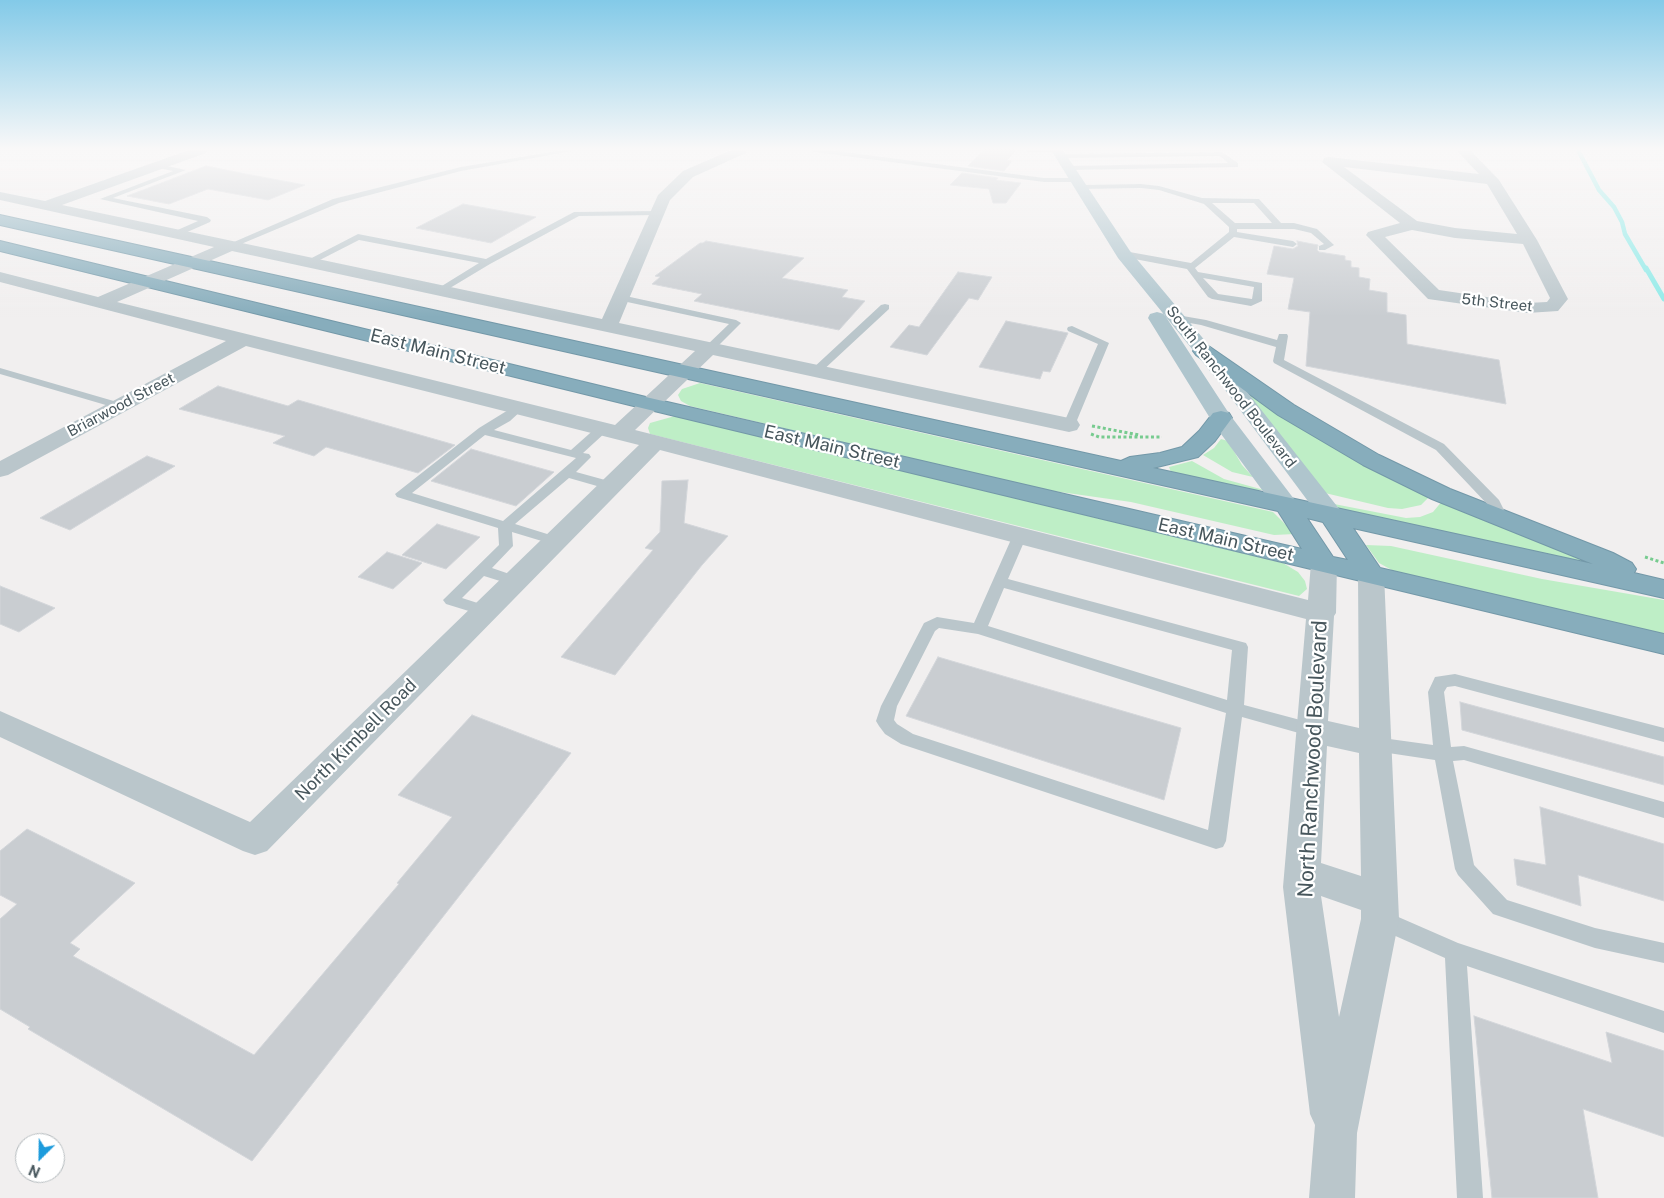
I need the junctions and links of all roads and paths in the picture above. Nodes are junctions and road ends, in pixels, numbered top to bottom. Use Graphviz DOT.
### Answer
graph roads {
  1 [pos="44,206"];
  2 [pos="138,206"];
  3 [pos="324,206"];
  4 [pos="660,206"];
  5 [pos="1093,206"];
  6 [pos="1210,206"];
  7 [pos="1261,206"];
  8 [pos="1387,206"];
  9 [pos="1508,206"];
  10 [pos="657,213"];
  11 [pos="106,219"];
  12 [pos="0,220"];
  13 [pos="1412,225"];
  14 [pos="1279,226"];
  15 [pos="1233,230"];
  16 [pos="176,234"];
  17 [pos="1529,240"];
  18 [pos="1293,244"];
  19 [pos="231,245"];
  20 [pos="0,246"];
  21 [pos="1322,248"];
  22 [pos="1126,257"];
  23 [pos="195,262"];
  24 [pos="309,262"];
  25 [pos="487,262"];
  26 [pos="1192,271"];
  27 [pos="0,277"];
  28 [pos="150,282"];
  29 [pos="440,291"];
  30 [pos="621,298"];
  31 [pos="100,303"];
  32 [pos="885,307"];
  33 [pos="1176,318"];
  34 [pos="608,326"];
  35 [pos="1072,329"];
  36 [pos="243,340"];
  37 [pos="709,349"];
  38 [pos="1204,351"];
  39 [pos="0,371"];
  40 [pos="684,371"];
  41 [pos="816,372"];
  42 [pos="650,404"];
  43 [pos="120,406"];
  44 [pos="518,408"];
  45 [pos="1221,418"];
  46 [pos="1069,425"];
  47 [pos="483,431"];
  48 [pos="610,432"];
  49 [pos="655,442"];
  50 [pos="574,454"];
  51 [pos="1109,467"];
  52 [pos="0,470"];
  53 [pos="567,473"];
  54 [pos="611,486"];
  55 [pos="1285,504"];
  56 [pos="1331,515"];
  57 [pos="1501,518"];
  58 [pos="505,526"];
  59 [pos="1020,536"];
  60 [pos="555,541"];
  61 [pos="1324,563"];
  62 [pos="481,570"];
  63 [pos="1371,574"];
  64 [pos="516,581"];
  65 [pos="1000,582"];
  66 [pos="1659,588"];
  67 [pos="486,611"];
  68 [pos="1322,613"];
  69 [pos="979,629"];
  70 [pos="1664,645"];
  71 [pos="1235,709"];
  72 [pos="0,723"];
  73 [pos="1313,730"];
  74 [pos="1664,735"];
  75 [pos="1375,744"];
  76 [pos="1443,754"];
  77 [pos="1664,810"];
  78 [pos="1302,873"];
  79 [pos="1380,909"];
  80 [pos="1455,952"];
  81 [pos="1664,953"];
  82 [pos="1664,1022"];
  83 [pos="1335,1133"];
  84 [pos="1332,1198"];
  85 [pos="1470,1198"];
  1 -- 11 [label="street"];
  2 -- 11 [label="lane"];
  2 -- 16 [label="lane"];
  3 -- 19 [label="lane"];
  4 -- 10 [label="street"];
  5 -- 22 [label="main road, South Ranchwood Boulevard"];
  6 -- 15 [label="lane"];
  7 -- 14 [label="lane"];
  8 -- 13 [label="street"];
  9 -- 17 [label="street, 5th Street"];
  10 -- 25 [label="lane"];
  10 -- 30 [label="street"];
  11 -- 16 [label="street"];
  12 -- 23 [label="highway, East Main Street"];
  13 -- 17 [label="street"];
  13 -- 17 [label="street, 5th Street"];
  14 -- 15 [label="lane"];
  14 -- 21 [label="lane"];
  15 -- 18 [label="lane"];
  15 -- 26 [label="lane"];
  16 -- 19 [label="street"];
  19 -- 23 [label="street"];
  19 -- 24 [label="street"];
  20 -- 28 [label="highway, East Main Street"];
  22 -- 26 [label="lane"];
  22 -- 33 [label="main road, South Ranchwood Boulevard"];
  22 -- 45 [label="main road, South Ranchwood Boulevard"];
  23 -- 28 [label="street"];
  23 -- 40 [label="highway, East Main Street"];
  24 -- 25 [label="lane"];
  24 -- 29 [label="street"];
  25 -- 29 [label="lane"];
  26 -- 26 [label="lane"];
  27 -- 31 [label="street, East Main Street"];
  28 -- 31 [label="street"];
  28 -- 42 [label="highway, East Main Street"];
  29 -- 34 [label="street"];
  30 -- 34 [label="street"];
  30 -- 37 [label="lane"];
  31 -- 36 [label="street, East Main Street"];
  32 -- 41 [label="lane"];
  33 -- 38 [label="main road, South Ranchwood Boulevard"];
  33 -- 57 [label="lane"];
  34 -- 37 [label="street"];
  35 -- 46 [label="lane"];
  36 -- 43 [label="street, Briarwood Street"];
  36 -- 44 [label="street, East Main Street"];
  37 -- 40 [label="street"];
  37 -- 41 [label="street"];
  38 -- 56 [label="main road, South Ranchwood Boulevard"];
  38 -- 57 [label="highway"];
  39 -- 43 [label="lane"];
  40 -- 42 [label="street"];
  40 -- 51 [label="highway, East Main Street"];
  41 -- 46 [label="street"];
  42 -- 48 [label="street"];
  42 -- 61 [label="highway, East Main Street"];
  43 -- 52 [label="street, Briarwood Street"];
  44 -- 47 [label="lane"];
  44 -- 48 [label="street, East Main Street"];
  45 -- 51 [label="highway"];
  45 -- 55 [label="main road, South Ranchwood Boulevard"];
  46 -- 46 [label="path"];
  47 -- 50 [label="lane"];
  47 -- 58 [label="lane"];
  48 -- 49 [label="street, East Main Street"];
  48 -- 50 [label="lane"];
  49 -- 54 [label="street, North Kimbell Road"];
  49 -- 59 [label="street, East Main Street"];
  50 -- 53 [label="lane"];
  51 -- 55 [label="highway, East Main Street"];
  53 -- 54 [label="lane"];
  53 -- 58 [label="lane"];
  54 -- 60 [label="street, North Kimbell Road"];
  55 -- 56 [label="highway, East Main Street"];
  55 -- 61 [label="highway"];
  56 -- 63 [label="highway"];
  56 -- 66 [label="highway, East Main Street"];
  57 -- 66 [label="highway"];
  58 -- 60 [label="lane"];
  58 -- 62 [label="lane"];
  59 -- 65 [label="lane"];
  59 -- 68 [label="street, East Main Street"];
  60 -- 64 [label="street, North Kimbell Road"];
  61 -- 63 [label="highway, East Main Street"];
  61 -- 68 [label="street, North Ranchwood Boulevard"];
  62 -- 64 [label="lane"];
  62 -- 67 [label="lane"];
  63 -- 70 [label="highway, East Main Street"];
  63 -- 75 [label="street, North Ranchwood Boulevard"];
  64 -- 67 [label="street, North Kimbell Road"];
  65 -- 69 [label="lane"];
  65 -- 71 [label="lane"];
  67 -- 72 [label="street, North Kimbell Road"];
  68 -- 73 [label="street, North Ranchwood Boulevard"];
  69 -- 71 [label="lane"];
  69 -- 71 [label="lane"];
  71 -- 73 [label="lane"];
  73 -- 75 [label="street"];
  73 -- 78 [label="street, North Ranchwood Boulevard"];
  74 -- 76 [label="lane"];
  75 -- 76 [label="lane"];
  75 -- 79 [label="street, North Ranchwood Boulevard"];
  76 -- 77 [label="lane"];
  76 -- 81 [label="lane"];
  78 -- 79 [label="street"];
  78 -- 83 [label="street, North Ranchwood Boulevard"];
  79 -- 80 [label="lane"];
  79 -- 83 [label="street, North Ranchwood Boulevard"];
  80 -- 82 [label="lane"];
  80 -- 85 [label="lane"];
  83 -- 84 [label="street, North Ranchwood Boulevard"];
}
